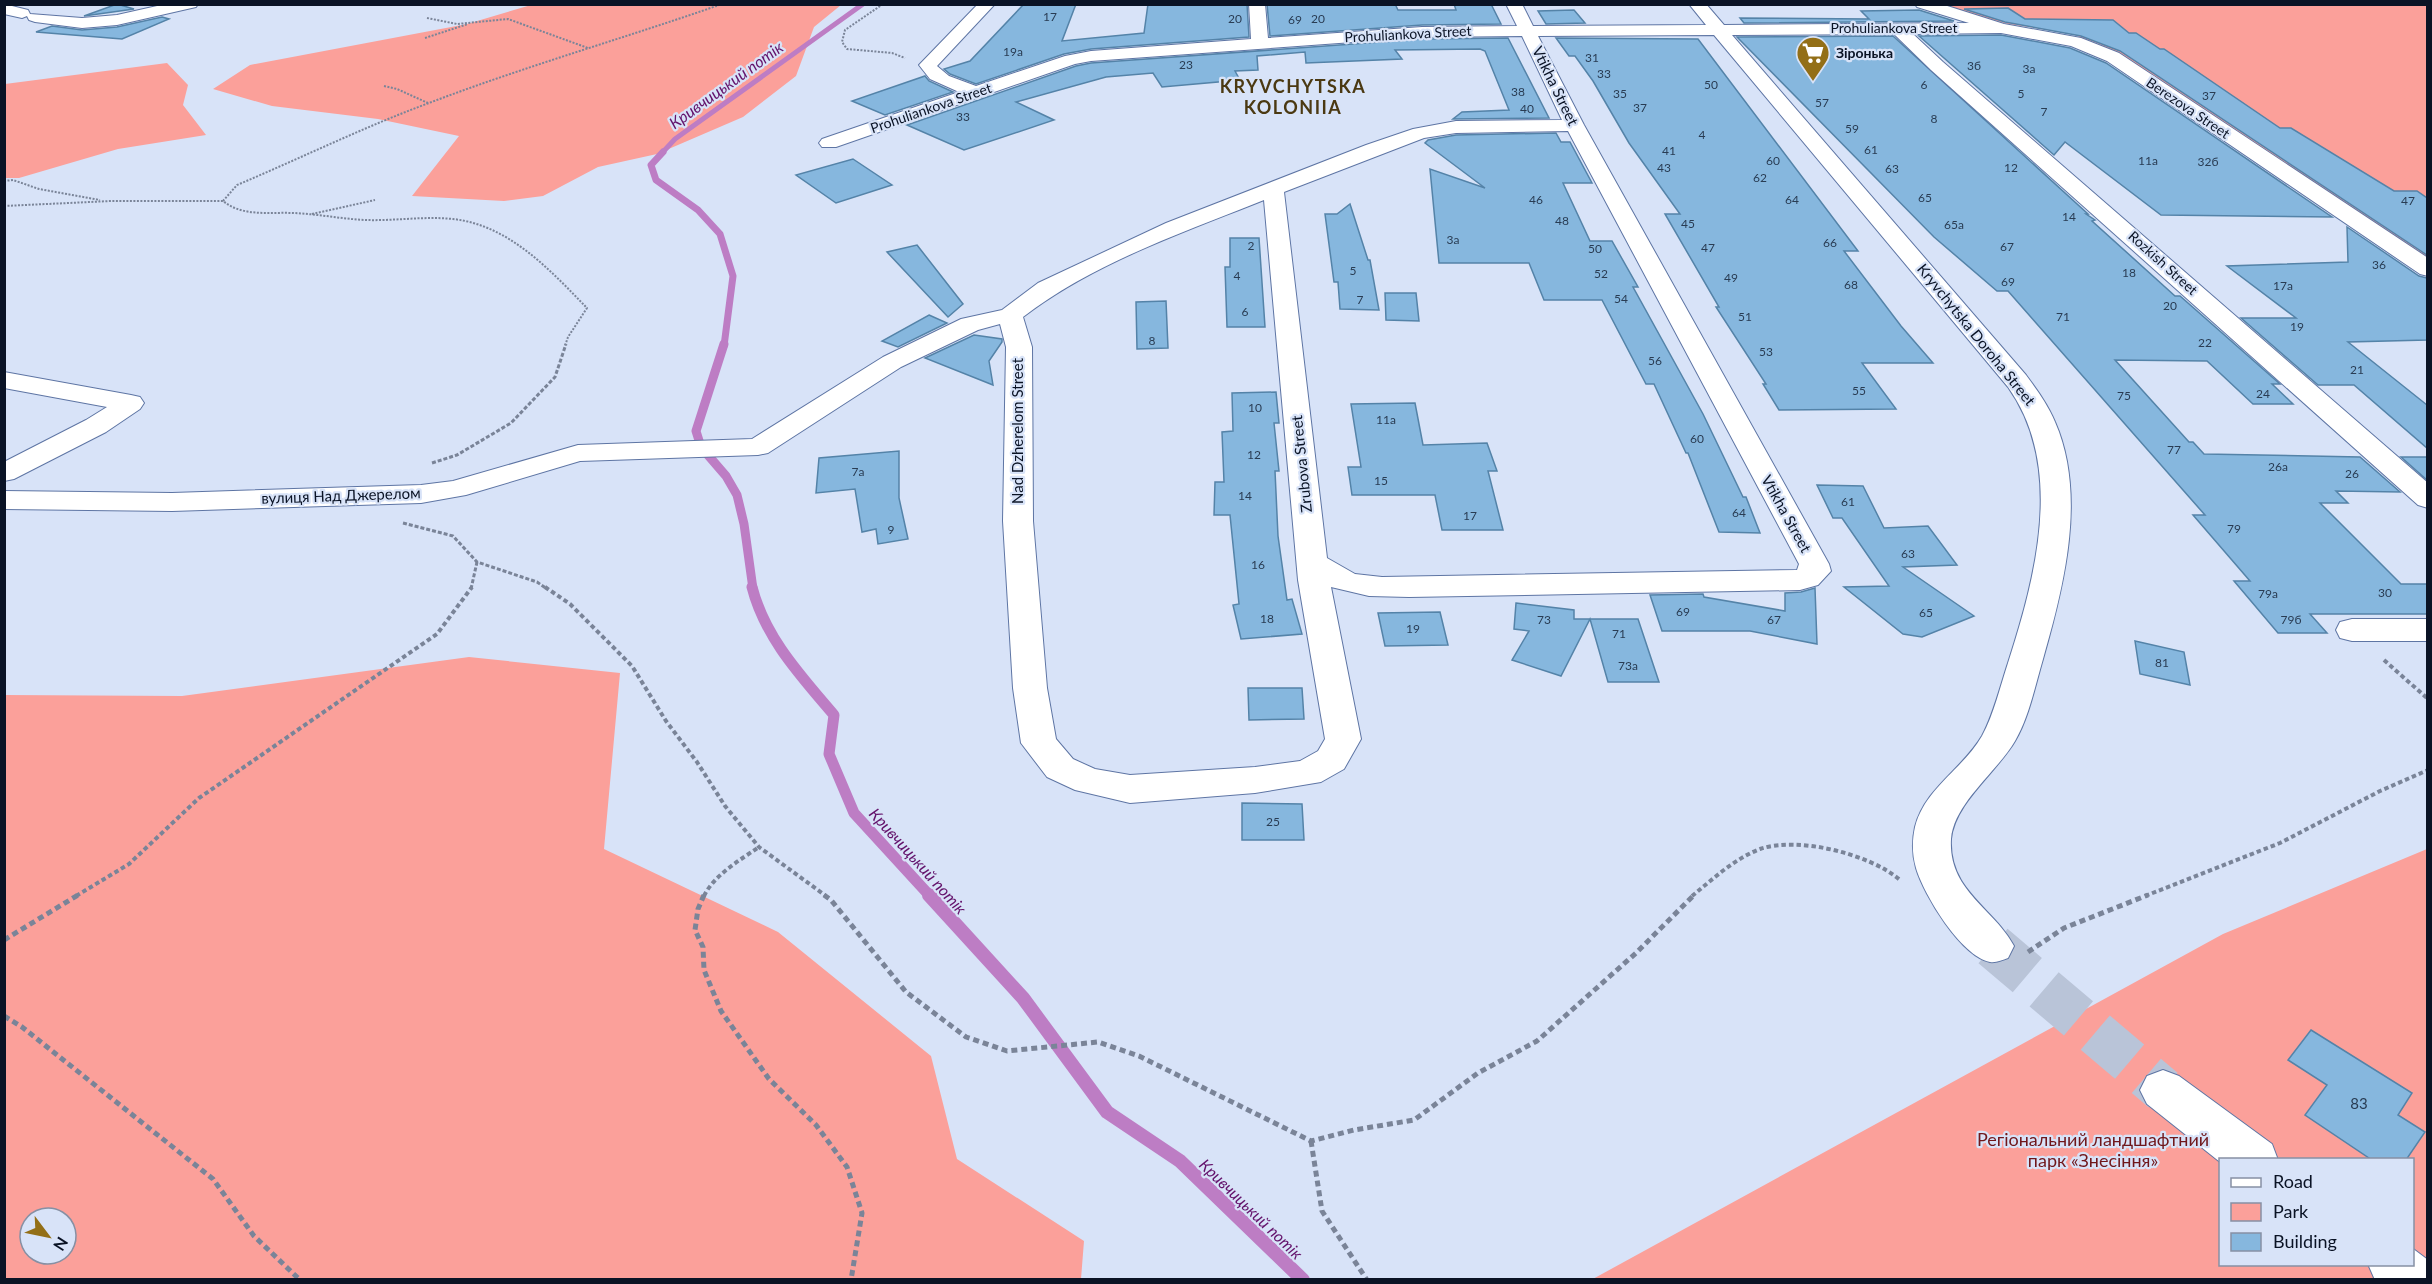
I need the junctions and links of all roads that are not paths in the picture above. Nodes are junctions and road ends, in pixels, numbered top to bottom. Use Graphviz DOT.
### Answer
graph roads {
  1 [pos="190,4"];
  2 [pos="987,4"];
  3 [pos="1257,4"];
  4 [pos="1514,4"];
  5 [pos="1697,4"];
  6 [pos="1923,4"];
  7 [pos="4,9"];
  8 [pos="1719,28"];
  9 [pos="1898,28"];
  10 [pos="2001,28"];
  11 [pos="1528,31"];
  12 [pos="1260,44"];
  13 [pos="978,93"];
  14 [pos="1574,125"];
  15 [pos="829,143"];
  16 [pos="1274,189"];
  17 [pos="2427,268"];
  18 [pos="1010,315"];
  19 [pos="4,380"];
  20 [pos="4,473"];
  21 [pos="2427,499"];
  22 [pos="4,501"];
  23 [pos="1312,561"];
  24 [pos="2352,630"];
  25 [pos="2427,630"];
  26 [pos="1343,739"];
  27 [pos="1993,946"];
  28 [pos="2163,1090"];
  29 [pos="2252,1158"];
  30 [pos="2396,1266"];
  31 [pos="2413,1280"];
  1 -- 7 [label="street"];
  2 -- 13 [label="street"];
  3 -- 12 [label="street"];
  4 -- 11 [label="street, Vtikha Street"];
  5 -- 8 [label="street, Kryvchytska Doroha Street"];
  6 -- 10 [label="street, Berezova Street"];
  8 -- 9 [label="street, Prohuliankova Street"];
  8 -- 11 [label="street, Prohuliankova Street"];
  8 -- 27 [label="street, Kryvchytska Doroha Street"];
  9 -- 10 [label="street, Prohuliankova Street"];
  9 -- 21 [label="street, Rozkish Street"];
  10 -- 17 [label="street, Berezova Street"];
  11 -- 12 [label="street, Prohuliankova Street"];
  11 -- 14 [label="street, Vtikha Street"];
  12 -- 13 [label="street, Prohuliankova Street"];
  13 -- 15 [label="street, Prohuliankova Street"];
  14 -- 16 [label="street"];
  14 -- 23 [label="street, Vtikha Street"];
  16 -- 18 [label="street"];
  16 -- 23 [label="street, Zrubova Street"];
  18 -- 22 [label="street, вулиця Над Джерелом"];
  18 -- 26 [label="street, Nad Dzherelom Street"];
  19 -- 20 [label="street"];
  23 -- 26 [label="street, Zrubova Street"];
  24 -- 25 [label="street"];
  28 -- 29 [label="street"];
  30 -- 31 [label="street"];
}
